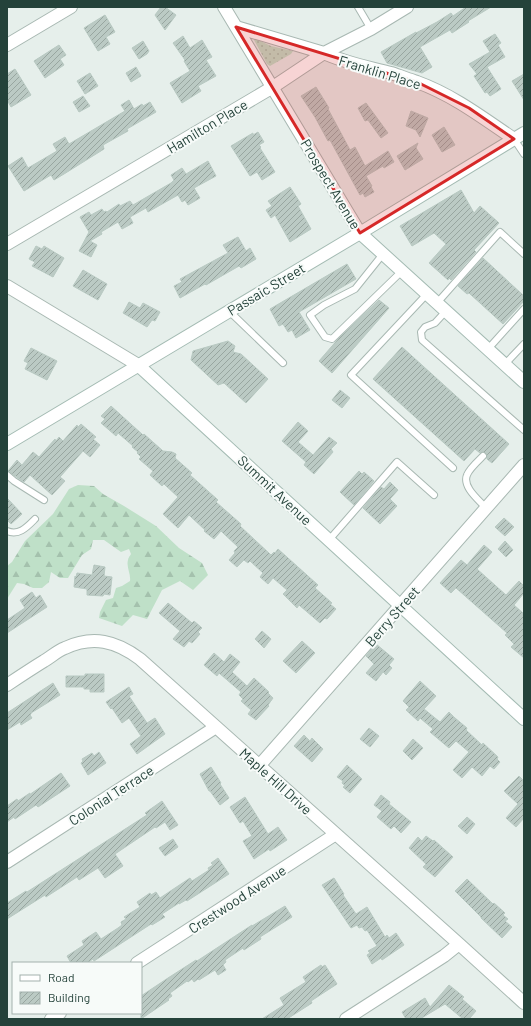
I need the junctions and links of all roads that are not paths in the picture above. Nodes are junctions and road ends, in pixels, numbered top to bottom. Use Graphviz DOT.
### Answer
graph roads {
  1 [pos="71,7"];
  2 [pos="224,7"];
  3 [pos="358,7"];
  4 [pos="407,7"];
  5 [pos="236,27"];
  6 [pos="371,29"];
  7 [pos="7,45"];
  8 [pos="324,52"];
  9 [pos="272,87"];
  10 [pos="519,136"];
  11 [pos="524,154"];
  12 [pos="360,233"];
  13 [pos="7,244"];
  14 [pos="383,254"];
  15 [pos="524,254"];
  16 [pos="402,271"];
  17 [pos="7,286"];
  18 [pos="427,294"];
  19 [pos="442,307"];
  20 [pos="524,309"];
  21 [pos="229,311"];
  22 [pos="524,344"];
  23 [pos="488,349"];
  24 [pos="283,363"];
  25 [pos="504,364"];
  26 [pos="138,365"];
  27 [pos="524,382"];
  28 [pos="524,430"];
  29 [pos="7,444"];
  30 [pos="483,456"];
  31 [pos="524,465"];
  32 [pos="454,468"];
  33 [pos="7,475"];
  34 [pos="434,495"];
  35 [pos="44,500"];
  36 [pos="486,508"];
  37 [pos="35,519"];
  38 [pos="7,531"];
  39 [pos="329,540"];
  40 [pos="401,606"];
  41 [pos="7,685"];
  42 [pos="524,719"];
  43 [pos="216,727"];
  44 [pos="259,766"];
  45 [pos="336,834"];
  46 [pos="7,862"];
  47 [pos="460,944"];
  48 [pos="139,962"];
  49 [pos="524,1004"];
  50 [pos="346,1019"];
  1 -- 7 [label="street"];
  2 -- 5 [label="street, Prospect Avenue"];
  3 -- 6 [label="lane"];
  4 -- 6 [label="street, Hamilton Place"];
  5 -- 8 [label="street, Franklin Place"];
  5 -- 9 [label="street, Prospect Avenue"];
  6 -- 8 [label="street, Hamilton Place"];
  8 -- 9 [label="street, Hamilton Place"];
  8 -- 10 [label="street, Franklin Place"];
  9 -- 12 [label="street, Prospect Avenue"];
  9 -- 13 [label="street, Hamilton Place"];
  10 -- 11 [label="lane"];
  10 -- 12 [label="street, Passaic Street"];
  12 -- 14 [label="street, Prospect Avenue"];
  12 -- 21 [label="street, Passaic Street"];
  14 -- 16 [label="street, Prospect Avenue"];
  14 -- 16 [label="lane"];
  15 -- 19 [label="lane"];
  16 -- 18 [label="street, Prospect Avenue"];
  17 -- 26 [label="street, Summit Avenue"];
  18 -- 19 [label="street, Prospect Avenue"];
  18 -- 32 [label="lane"];
  19 -- 23 [label="street, Prospect Avenue"];
  19 -- 28 [label="lane"];
  20 -- 23 [label="lane"];
  21 -- 24 [label="lane"];
  21 -- 26 [label="street, Passaic Street"];
  22 -- 25 [label="lane"];
  23 -- 25 [label="street, Prospect Avenue"];
  25 -- 27 [label="street, Prospect Avenue"];
  26 -- 29 [label="street, Passaic Street"];
  26 -- 39 [label="street, Summit Avenue"];
  30 -- 36 [label="lane"];
  31 -- 36 [label="street, Berry Street"];
  33 -- 35 [label="lane"];
  34 -- 39 [label="lane"];
  36 -- 40 [label="street, Berry Street"];
  37 -- 38 [label="lane"];
  39 -- 40 [label="street, Summit Avenue"];
  40 -- 42 [label="street, Summit Avenue"];
  40 -- 44 [label="street, Berry Street"];
  41 -- 43 [label="street, Maple Hill Drive"];
  43 -- 44 [label="street, Maple Hill Drive"];
  43 -- 46 [label="street, Colonial Terrace"];
  44 -- 45 [label="street, Maple Hill Drive"];
  45 -- 47 [label="street, Maple Hill Drive"];
  45 -- 48 [label="street, Crestwood Avenue"];
  47 -- 49 [label="street, Maple Hill Drive"];
  47 -- 50 [label="street"];
}
